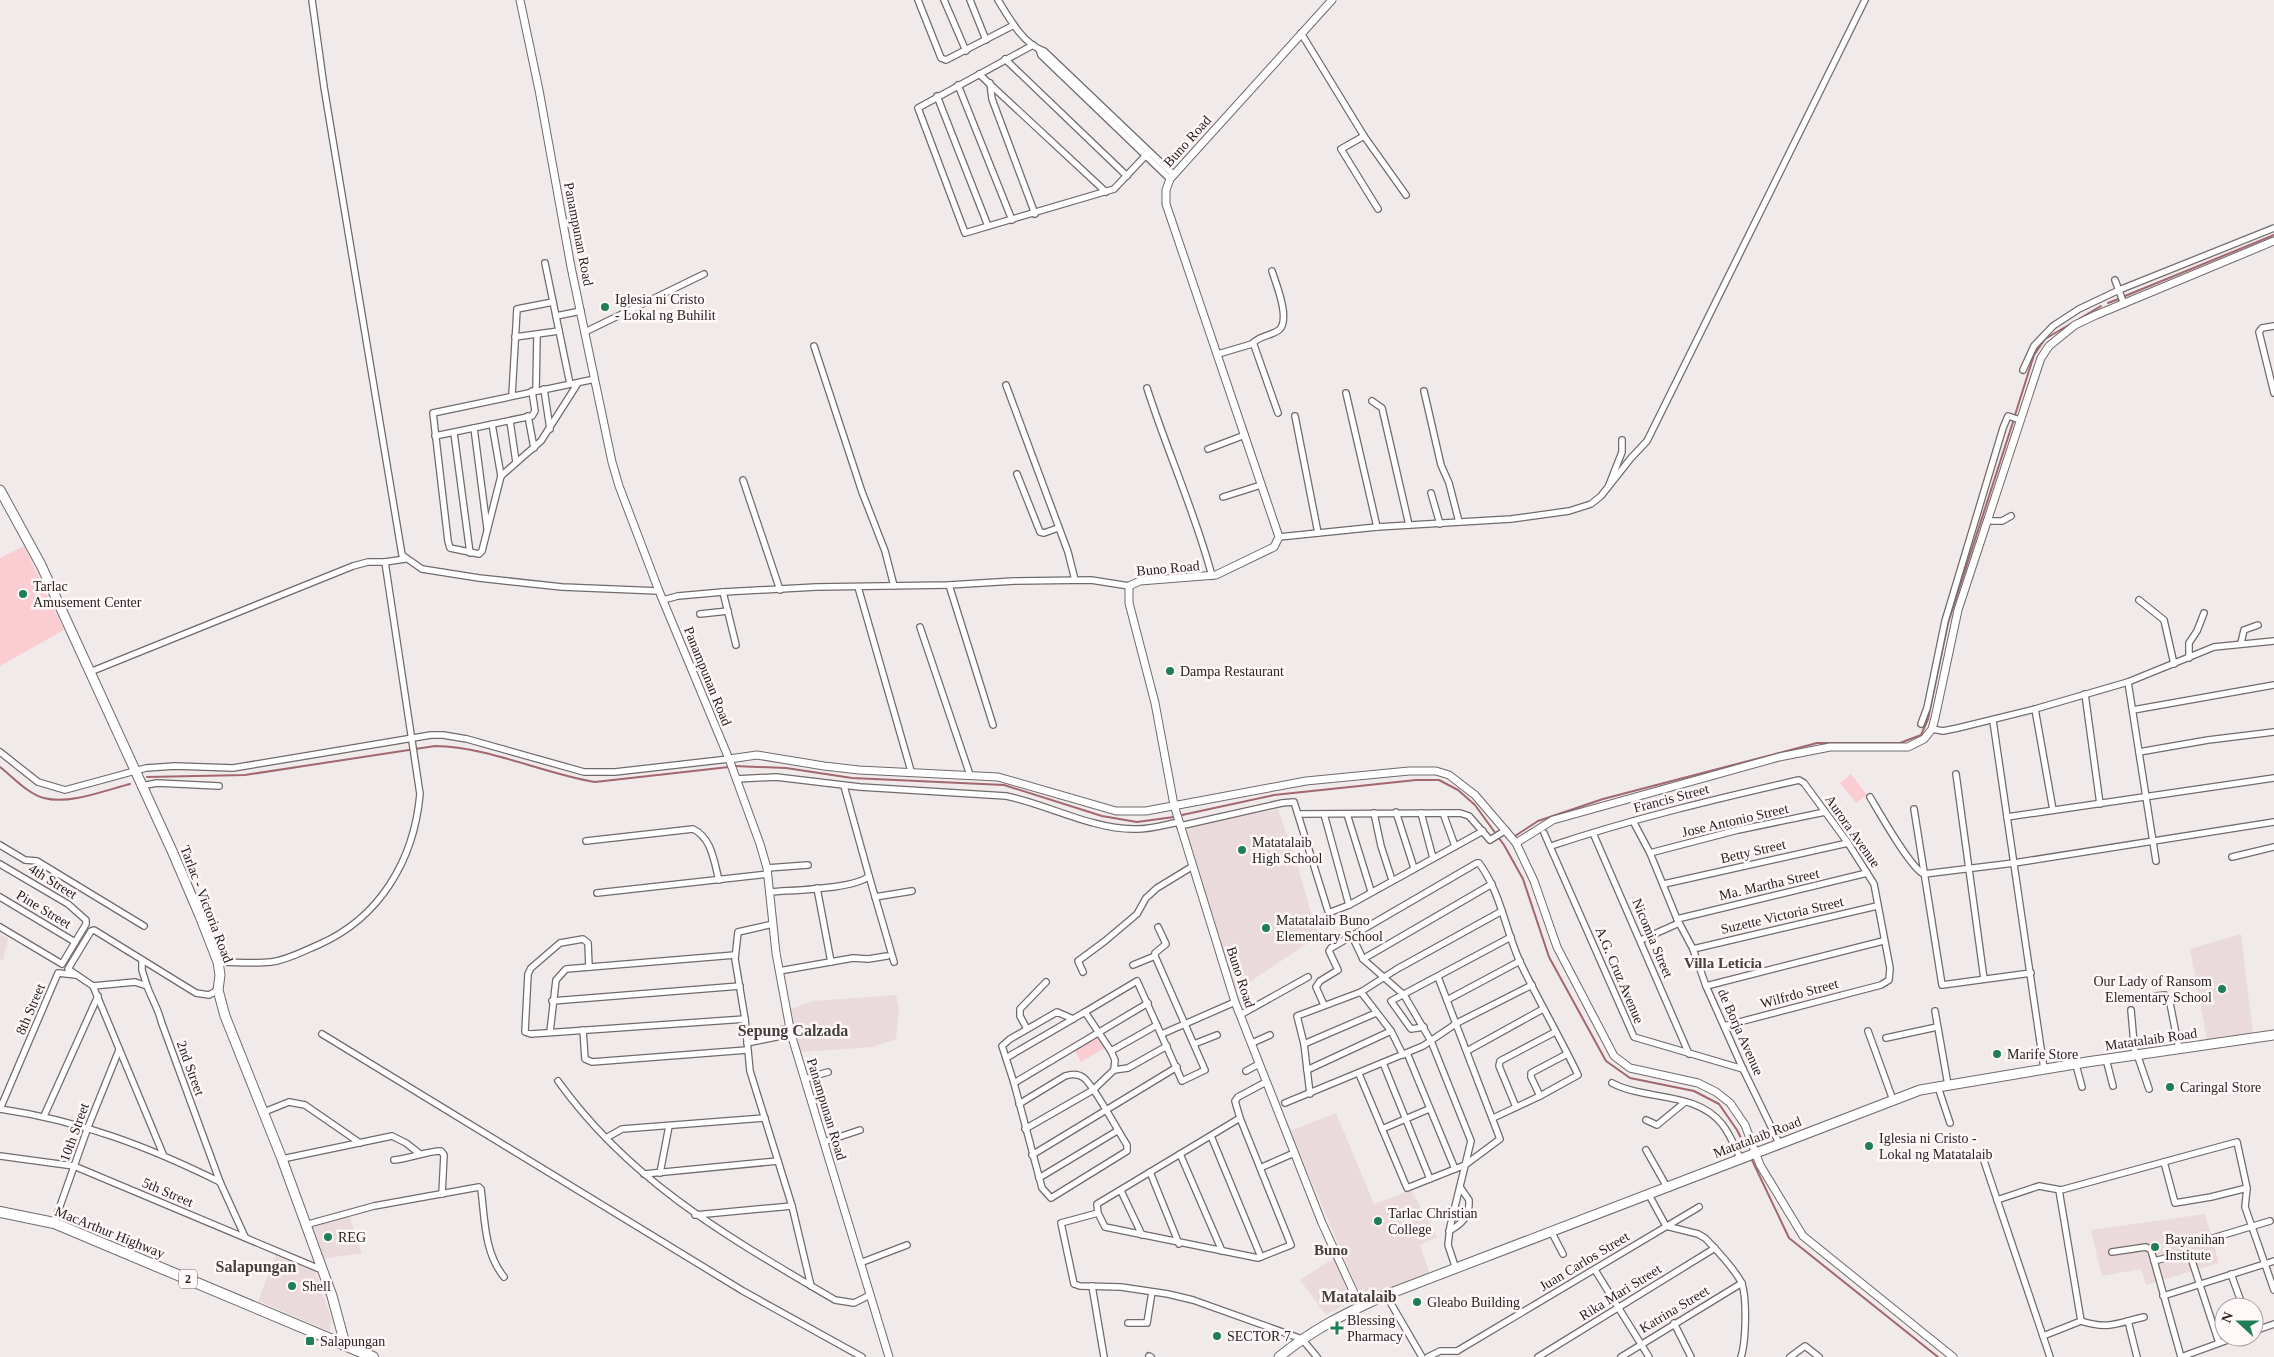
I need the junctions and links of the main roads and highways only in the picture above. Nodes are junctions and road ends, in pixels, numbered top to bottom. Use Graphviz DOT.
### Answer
graph roads {
  1 [pos="0,490"];
  2 [pos="2274,1035"];
  3 [pos="0,1212"];
  4 [pos="344,1344"];
  5 [pos="373,1357"];
  6 [pos="1279,1357"];
  1 -- 4 [label="main road, Tarlac - Victoria Road"];
  2 -- 6 [label="main road, Matatalaib Road"];
  3 -- 4 [label="highway, MacArthur Highway / 2"];
  4 -- 5 [label="highway, MacArthur Highway / 2"];
}
